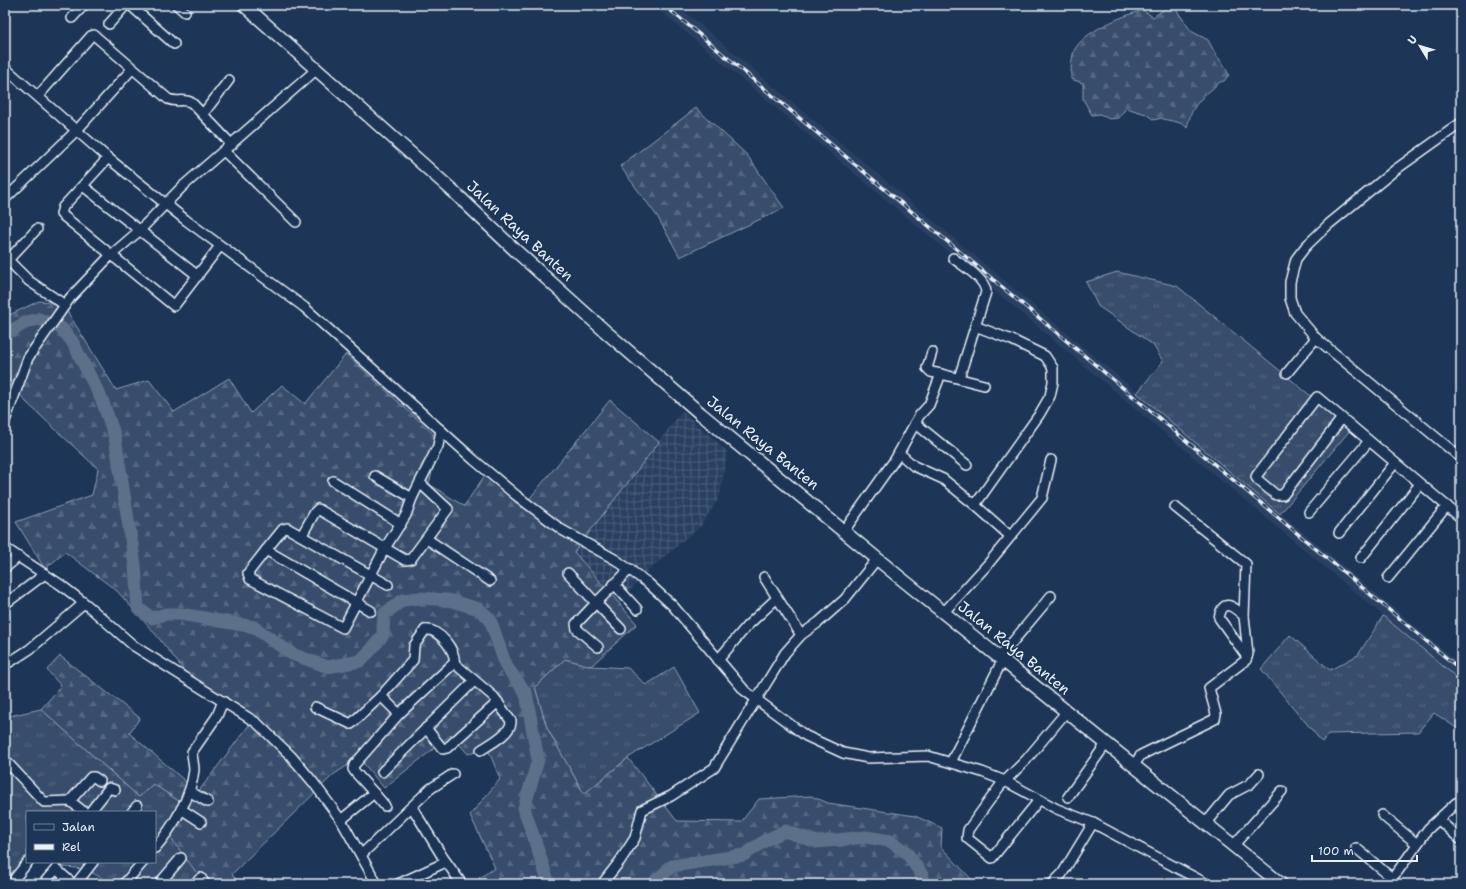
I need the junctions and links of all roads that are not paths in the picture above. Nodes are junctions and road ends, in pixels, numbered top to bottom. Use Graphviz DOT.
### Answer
graph roads {
  1 [pos="84,5"];
  2 [pos="126,5"];
  3 [pos="130,5"];
  4 [pos="177,5"];
  5 [pos="244,5"];
  6 [pos="185,12"];
  7 [pos="72,18"];
  8 [pos="109,24"];
  9 [pos="174,44"];
  10 [pos="5,68"];
  11 [pos="132,69"];
  12 [pos="317,69"];
  13 [pos="229,80"];
  14 [pos="38,96"];
  15 [pos="203,114"];
  16 [pos="1461,123"];
  17 [pos="77,130"];
  18 [pos="232,145"];
  19 [pos="224,151"];
  20 [pos="108,158"];
  21 [pos="83,186"];
  22 [pos="5,199"];
  23 [pos="165,203"];
  24 [pos="296,222"];
  25 [pos="37,229"];
  26 [pos="139,231"];
  27 [pos="220,246"];
  28 [pos="110,256"];
  29 [pos="7,258"];
  30 [pos="952,258"];
  31 [pos="198,276"];
  32 [pos="64,306"];
  33 [pos="976,326"];
  34 [pos="1316,338"];
  35 [pos="932,352"];
  36 [pos="1287,373"];
  37 [pos="941,374"];
  38 [pos="959,378"];
  39 [pos="984,385"];
  40 [pos="1342,418"];
  41 [pos="5,420"];
  42 [pos="915,423"];
  43 [pos="441,430"];
  44 [pos="1369,441"];
  45 [pos="899,453"];
  46 [pos="1461,458"];
  47 [pos="1051,460"];
  48 [pos="1395,463"];
  49 [pos="967,465"];
  50 [pos="376,476"];
  51 [pos="333,482"];
  52 [pos="420,483"];
  53 [pos="1420,484"];
  54 [pos="412,498"];
  55 [pos="975,505"];
  56 [pos="1447,506"];
  57 [pos="1175,507"];
  58 [pos="1309,512"];
  59 [pos="1461,518"];
  60 [pos="401,524"];
  61 [pos="844,531"];
  62 [pos="1339,533"];
  63 [pos="302,535"];
  64 [pos="1010,536"];
  65 [pos="427,539"];
  66 [pos="5,548"];
  67 [pos="385,548"];
  68 [pos="266,550"];
  69 [pos="18,557"];
  70 [pos="1361,558"];
  71 [pos="877,559"];
  72 [pos="5,568"];
  73 [pos="630,569"];
  74 [pos="568,573"];
  75 [pos="45,574"];
  76 [pos="371,575"];
  77 [pos="764,577"];
  78 [pos="1388,578"];
  79 [pos="490,581"];
  80 [pos="614,584"];
  81 [pos="388,585"];
  82 [pos="1051,596"];
  83 [pos="777,598"];
  84 [pos="356,602"];
  85 [pos="84,603"];
  86 [pos="596,603"];
  87 [pos="5,604"];
  88 [pos="637,609"];
  89 [pos="371,612"];
  90 [pos="944,612"];
  91 [pos="1244,616"];
  92 [pos="620,629"];
  93 [pos="801,635"];
  94 [pos="598,647"];
  95 [pos="1247,657"];
  96 [pos="1002,658"];
  97 [pos="718,660"];
  98 [pos="10,662"];
  99 [pos="454,663"];
  100 [pos="474,681"];
  101 [pos="381,696"];
  102 [pos="757,700"];
  103 [pos="223,701"];
  104 [pos="498,702"];
  105 [pos="315,707"];
  106 [pos="1067,711"];
  107 [pos="399,714"];
  108 [pos="426,728"];
  109 [pos="1106,744"];
  110 [pos="481,750"];
  111 [pos="5,760"];
  112 [pos="951,762"];
  113 [pos="1133,766"];
  114 [pos="382,772"];
  115 [pos="453,774"];
  116 [pos="1259,774"];
  117 [pos="100,781"];
  118 [pos="1005,781"];
  119 [pos="115,790"];
  120 [pos="189,791"];
  121 [pos="1282,791"];
  122 [pos="374,793"];
  123 [pos="1068,797"];
  124 [pos="1039,800"];
  125 [pos="70,801"];
  126 [pos="208,802"];
  127 [pos="1461,802"];
  128 [pos="385,806"];
  129 [pos="412,806"];
  130 [pos="181,809"];
  131 [pos="83,811"];
  132 [pos="91,811"];
  133 [pos="1382,815"];
  134 [pos="341,820"];
  135 [pos="1439,820"];
  136 [pos="201,822"];
  137 [pos="1093,823"];
  138 [pos="1204,824"];
  139 [pos="1461,840"];
  140 [pos="1417,844"];
  141 [pos="1233,846"];
  142 [pos="156,847"];
  143 [pos="1356,848"];
  144 [pos="362,854"];
  145 [pos="181,858"];
  146 [pos="446,862"];
  147 [pos="27,863"];
  148 [pos="93,863"];
  149 [pos="142,863"];
  150 [pos="1389,881"];
  151 [pos="1201,883"];
  152 [pos="15,884"];
  153 [pos="43,884"];
  154 [pos="74,884"];
  155 [pos="124,884"];
  156 [pos="159,884"];
  157 [pos="194,884"];
  158 [pos="205,884"];
  159 [pos="377,884"];
  160 [pos="398,884"];
  161 [pos="462,884"];
  162 [pos="602,884"];
  163 [pos="1052,884"];
  164 [pos="1281,884"];
  1 -- 7 [label="street"];
  2 -- 8 [label="street"];
  3 -- 9 [label="street"];
  4 -- 6 [label="street"];
  5 -- 12 [label="main road, Jalan Raya Banten"];
  10 -- 14 [label="street"];
  11 -- 14 [label="street"];
  11 -- 15 [label="street"];
  11 -- 17 [label="street"];
  12 -- 18 [label="street"];
  12 -- 61 [label="main road, Jalan Raya Banten"];
  13 -- 15 [label="street"];
  14 -- 17 [label="street"];
  15 -- 18 [label="street"];
  16 -- 34 [label="street"];
  17 -- 20 [label="street"];
  17 -- 22 [label="street"];
  18 -- 19 [label="street"];
  19 -- 23 [label="street"];
  19 -- 24 [label="street"];
  20 -- 21 [label="street"];
  20 -- 23 [label="street"];
  21 -- 26 [label="street"];
  21 -- 28 [label="street"];
  23 -- 26 [label="street"];
  23 -- 27 [label="street"];
  25 -- 29 [label="street"];
  26 -- 28 [label="street"];
  26 -- 31 [label="street"];
  27 -- 31 [label="street"];
  27 -- 43 [label="street"];
  28 -- 31 [label="street"];
  28 -- 32 [label="street"];
  29 -- 32 [label="street"];
  30 -- 33 [label="street"];
  32 -- 41 [label="street"];
  33 -- 38 [label="street"];
  33 -- 55 [label="street"];
  34 -- 36 [label="street"];
  34 -- 46 [label="street"];
  35 -- 37 [label="street"];
  37 -- 38 [label="street"];
  37 -- 42 [label="street"];
  38 -- 39 [label="street"];
  40 -- 40 [label="street"];
  40 -- 44 [label="street"];
  42 -- 45 [label="street"];
  42 -- 49 [label="street"];
  43 -- 52 [label="street"];
  43 -- 73 [label="street"];
  44 -- 48 [label="street"];
  44 -- 58 [label="street"];
  45 -- 55 [label="street"];
  45 -- 61 [label="street"];
  47 -- 64 [label="street"];
  48 -- 53 [label="street"];
  48 -- 62 [label="street"];
  50 -- 54 [label="street"];
  51 -- 60 [label="street"];
  52 -- 54 [label="street"];
  52 -- 65 [label="street"];
  53 -- 56 [label="street"];
  53 -- 70 [label="street"];
  54 -- 60 [label="street"];
  55 -- 64 [label="street"];
  56 -- 59 [label="street"];
  56 -- 78 [label="street"];
  57 -- 91 [label="street"];
  60 -- 67 [label="street"];
  61 -- 71 [label="main road, Jalan Raya Banten"];
  63 -- 67 [label="street"];
  63 -- 68 [label="street"];
  63 -- 76 [label="street"];
  64 -- 90 [label="street"];
  65 -- 67 [label="street"];
  65 -- 79 [label="street"];
  66 -- 69 [label="street"];
  67 -- 76 [label="street"];
  68 -- 84 [label="street"];
  68 -- 84 [label="street"];
  69 -- 72 [label="street"];
  69 -- 75 [label="street"];
  71 -- 90 [label="main road, Jalan Raya Banten"];
  71 -- 93 [label="street"];
  73 -- 80 [label="street"];
  73 -- 97 [label="street"];
  74 -- 86 [label="street"];
  75 -- 85 [label="street"];
  75 -- 87 [label="street"];
  76 -- 81 [label="street"];
  76 -- 84 [label="street"];
  77 -- 83 [label="street"];
  80 -- 86 [label="street"];
  80 -- 88 [label="street"];
  82 -- 96 [label="street"];
  83 -- 93 [label="street"];
  83 -- 97 [label="street"];
  84 -- 89 [label="street"];
  85 -- 98 [label="street"];
  85 -- 103 [label="street"];
  86 -- 92 [label="street"];
  86 -- 94 [label="street"];
  90 -- 96 [label="main road, Jalan Raya Banten"];
  91 -- 95 [label="street"];
  91 -- 95 [label="street"];
  93 -- 102 [label="street"];
  95 -- 113 [label="street"];
  96 -- 106 [label="main road, Jalan Raya Banten"];
  96 -- 112 [label="street"];
  97 -- 102 [label="street"];
  99 -- 100 [label="street"];
  99 -- 101 [label="street"];
  99 -- 107 [label="street"];
  100 -- 104 [label="street"];
  100 -- 108 [label="street"];
  101 -- 105 [label="street"];
  101 -- 107 [label="street"];
  102 -- 112 [label="street"];
  102 -- 162 [label="street"];
  103 -- 120 [label="street"];
  103 -- 134 [label="street"];
  104 -- 108 [label="street"];
  104 -- 110 [label="street"];
  106 -- 109 [label="main road, Jalan Raya Banten"];
  106 -- 118 [label="street"];
  107 -- 122 [label="street"];
  108 -- 114 [label="street"];
  109 -- 113 [label="main road, Jalan Raya Banten"];
  109 -- 123 [label="street"];
  111 -- 125 [label="street"];
  112 -- 118 [label="street"];
  113 -- 138 [label="main road, Jalan Raya Banten"];
  115 -- 129 [label="street"];
  116 -- 138 [label="street"];
  117 -- 125 [label="street"];
  118 -- 124 [label="street"];
  118 -- 124 [label="street"];
  119 -- 132 [label="street"];
  120 -- 126 [label="street"];
  120 -- 130 [label="street"];
  121 -- 141 [label="street"];
  122 -- 128 [label="street"];
  122 -- 134 [label="street"];
  124 -- 137 [label="street"];
  125 -- 131 [label="street"];
  127 -- 135 [label="street"];
  129 -- 144 [label="street"];
  129 -- 146 [label="street"];
  130 -- 136 [label="street"];
  130 -- 142 [label="street"];
  133 -- 140 [label="street"];
  134 -- 144 [label="street"];
  135 -- 139 [label="street"];
  135 -- 140 [label="street"];
  137 -- 151 [label="street"];
  137 -- 163 [label="street"];
  138 -- 141 [label="main road, Jalan Raya Banten"];
  140 -- 150 [label="street"];
  141 -- 164 [label="main road, Jalan Raya Banten"];
  143 -- 150 [label="street"];
  144 -- 159 [label="street"];
  145 -- 156 [label="street"];
  146 -- 160 [label="street"];
  146 -- 161 [label="street"];
  147 -- 152 [label="street"];
  148 -- 154 [label="street"];
  149 -- 155 [label="street"];
  153 -- 154 [label="street"];
  157 -- 158 [label="street"];
}
